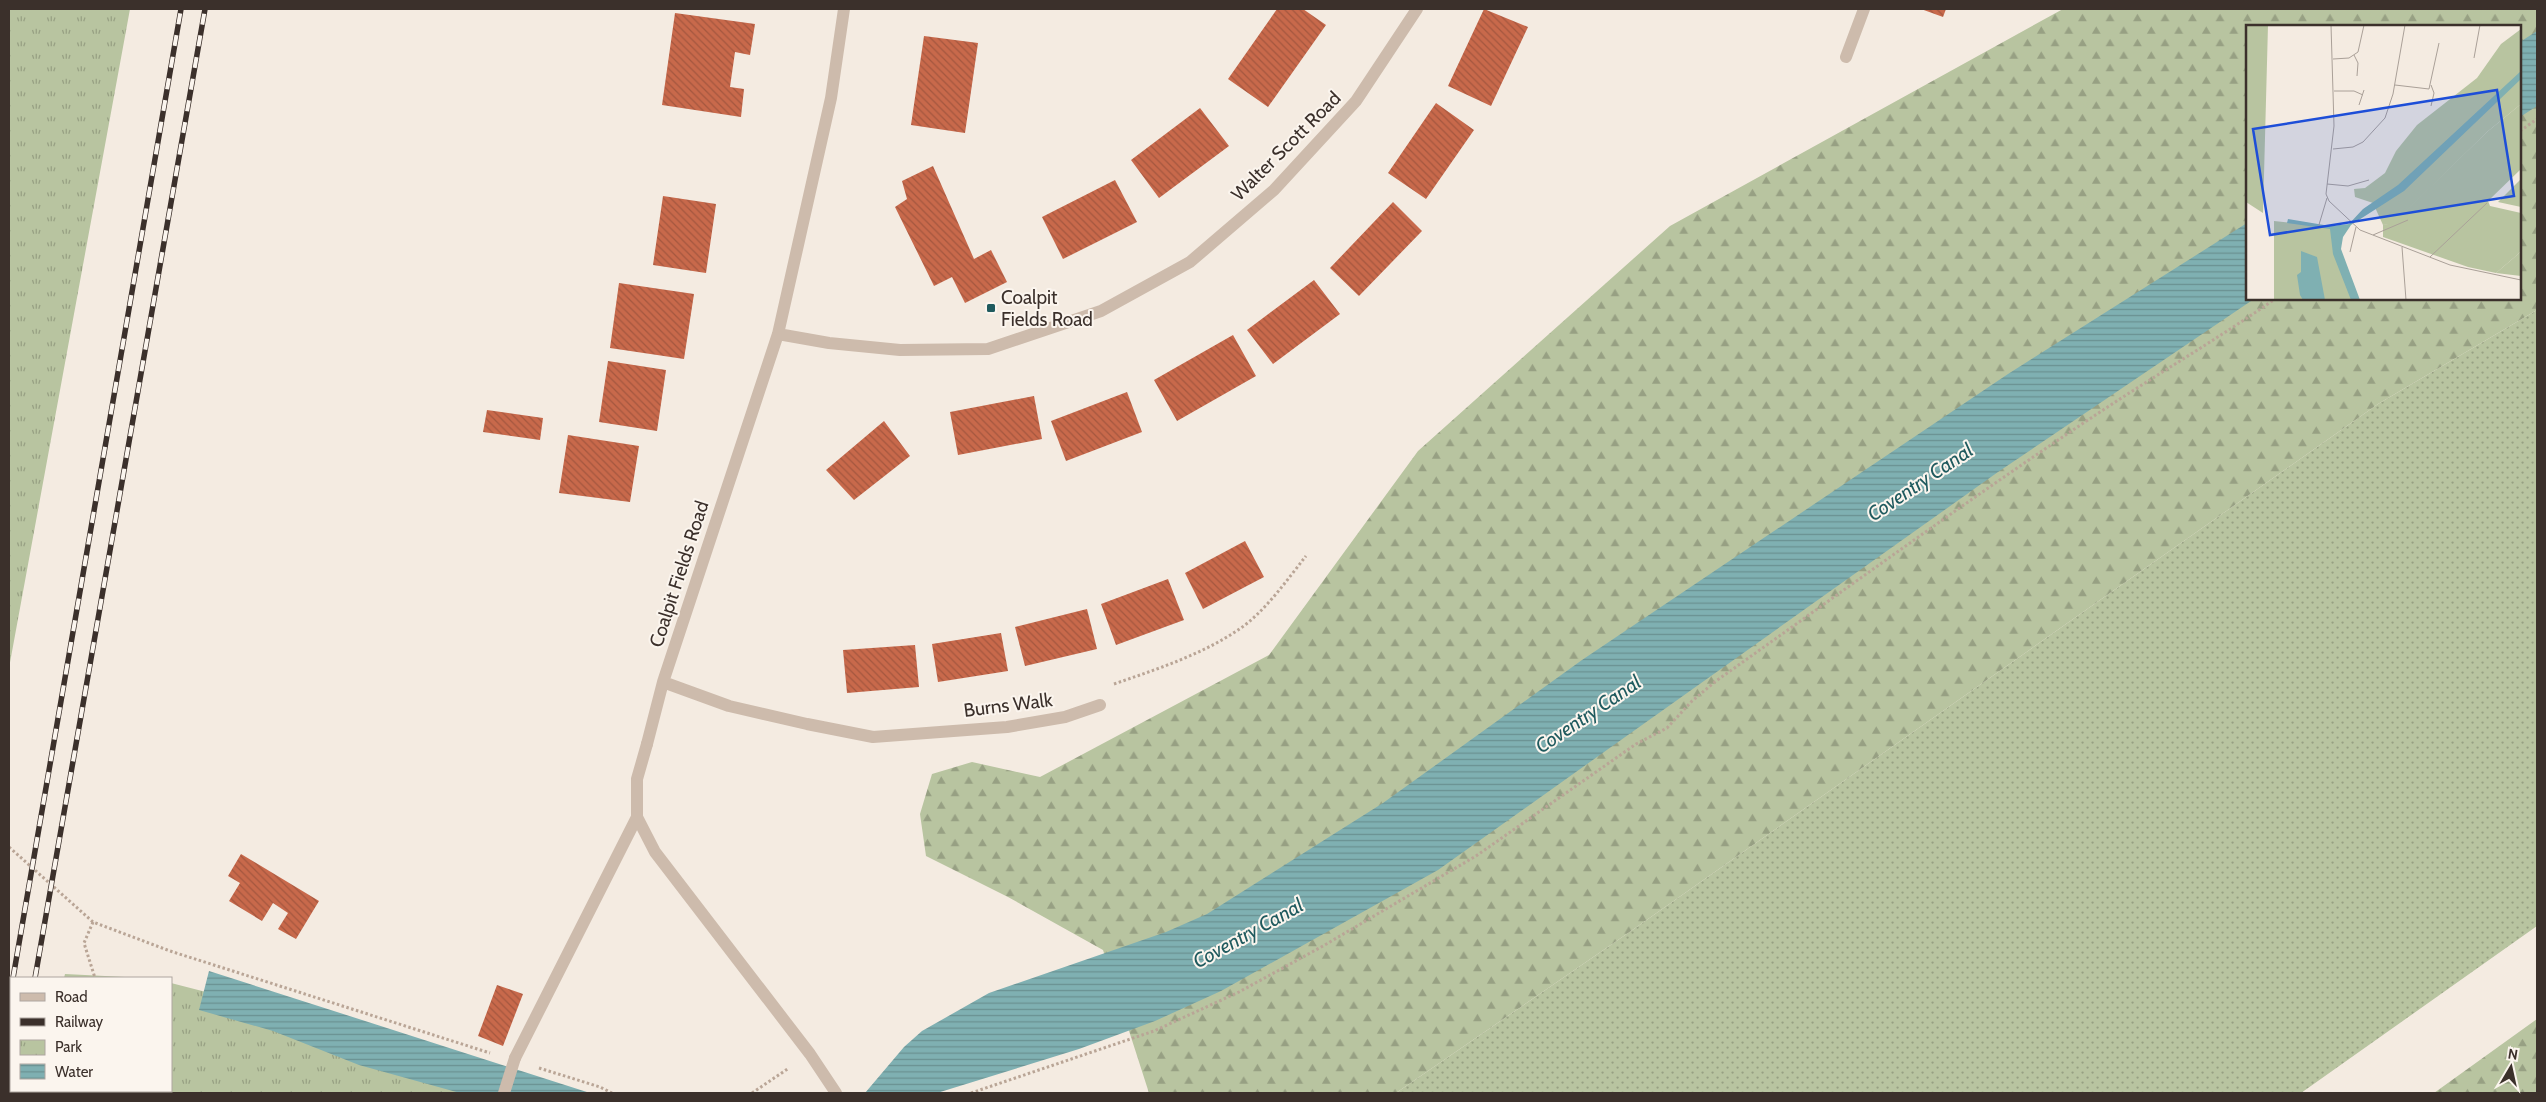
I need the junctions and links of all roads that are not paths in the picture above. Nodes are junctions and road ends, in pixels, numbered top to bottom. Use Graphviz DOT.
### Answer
graph roads {
  1 [pos="844,9"];
  2 [pos="1417,9"];
  3 [pos="1864,9"];
  4 [pos="1846,57"];
  5 [pos="778,334"];
  6 [pos="663,682"];
  7 [pos="1100,705"];
  8 [pos="637,817"];
  9 [pos="835,1091"];
  10 [pos="504,1093"];
  1 -- 5 [label="street, Coalpit Fields Road"];
  2 -- 5 [label="street, Walter Scott Road"];
  3 -- 4 [label="street"];
  5 -- 6 [label="street, Coalpit Fields Road"];
  6 -- 7 [label="street, Burns Walk"];
  6 -- 8 [label="street, Coalpit Fields Road"];
  8 -- 9 [label="street"];
  8 -- 10 [label="street, bridge"];
}
